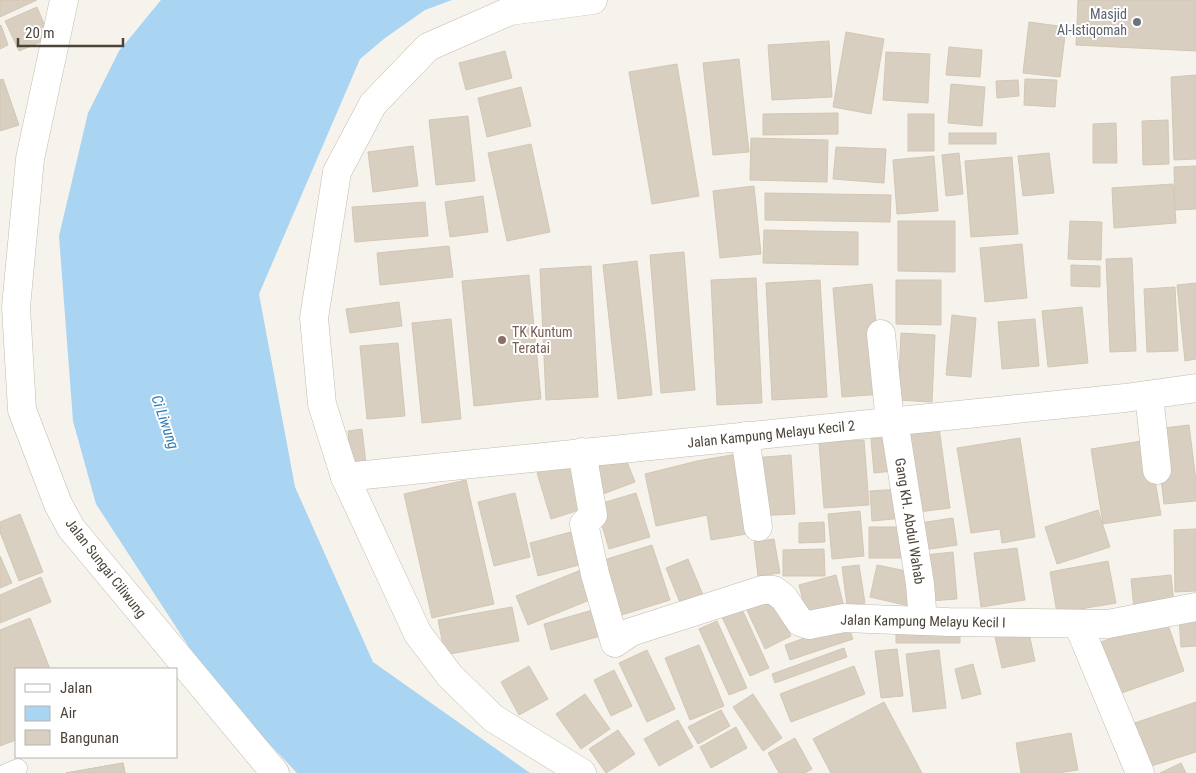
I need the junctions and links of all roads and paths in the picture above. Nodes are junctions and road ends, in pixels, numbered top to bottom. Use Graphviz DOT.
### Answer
graph roads {
  1 [pos="64,0"];
  2 [pos="593,0"];
  3 [pos="880,334"];
  4 [pos="1196,388"];
  5 [pos="1150,394"];
  6 [pos="892,422"];
  7 [pos="746,436"];
  8 [pos="582,452"];
  9 [pos="1157,470"];
  10 [pos="345,477"];
  11 [pos="758,527"];
  12 [pos="1196,607"];
  13 [pos="924,621"];
  14 [pos="1078,624"];
  15 [pos="275,773"];
  16 [pos="582,773"];
  17 [pos="1140,773"];
  1 -- 15 [label="street, Jalan Sungai Ciliwung"];
  2 -- 10 [label="street"];
  3 -- 6 [label="street, Gang KH. Abdul Wahab"];
  4 -- 5 [label="street, Jalan Kampung Melayu Kecil 2"];
  5 -- 6 [label="street, Jalan Kampung Melayu Kecil 2"];
  5 -- 9 [label="street"];
  6 -- 7 [label="street, Jalan Kampung Melayu Kecil 2"];
  6 -- 13 [label="street, Gang KH. Abdul Wahab"];
  7 -- 8 [label="street, Jalan Kampung Melayu Kecil 2"];
  7 -- 11 [label="street"];
  8 -- 10 [label="street, Jalan Kampung Melayu Kecil 2"];
  8 -- 13 [label="street, Jalan Kampung Melayu Kecil I"];
  10 -- 16 [label="street"];
  12 -- 14 [label="street, Jalan Kampung Melayu Kecil I"];
  13 -- 14 [label="street, Jalan Kampung Melayu Kecil I"];
  14 -- 17 [label="street"];
}
